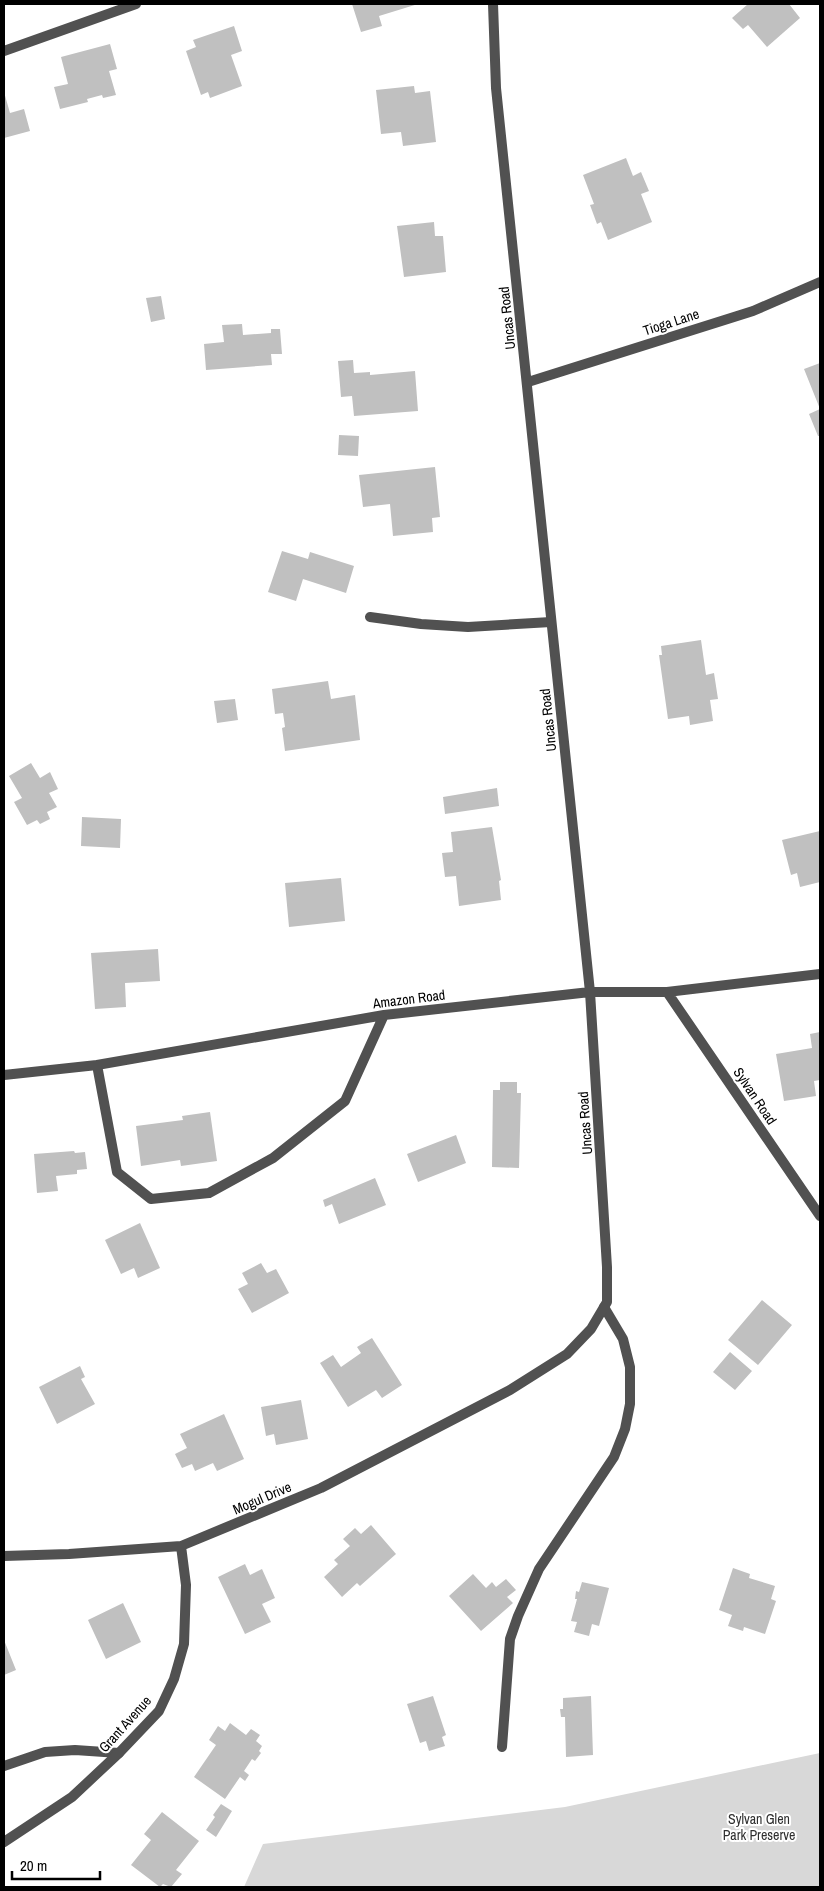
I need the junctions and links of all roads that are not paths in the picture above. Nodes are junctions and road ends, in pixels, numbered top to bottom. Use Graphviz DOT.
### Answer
graph roads {
  1 [pos="136,4"];
  2 [pos="493,4"];
  3 [pos="4,51"];
  4 [pos="820,282"];
  5 [pos="528,382"];
  6 [pos="370,617"];
  7 [pos="551,622"];
  8 [pos="820,974"];
  9 [pos="590,992"];
  10 [pos="666,992"];
  11 [pos="384,1015"];
  12 [pos="97,1065"];
  13 [pos="4,1075"];
  14 [pos="820,1216"];
  15 [pos="604,1307"];
  16 [pos="510,1390"];
  17 [pos="181,1546"];
  18 [pos="4,1556"];
  19 [pos="502,1747"];
  20 [pos="119,1753"];
  21 [pos="4,1766"];
  22 [pos="4,1842"];
  1 -- 3 [label="street"];
  2 -- 5 [label="street, Uncas Road"];
  4 -- 5 [label="street, Tioga Lane"];
  5 -- 7 [label="street, Uncas Road"];
  6 -- 7 [label="street"];
  7 -- 9 [label="street, Uncas Road"];
  8 -- 10 [label="street, Amazon Road"];
  9 -- 10 [label="street, Amazon Road"];
  9 -- 11 [label="street, Amazon Road"];
  9 -- 15 [label="street, Uncas Road"];
  10 -- 14 [label="street, Sylvan Road"];
  11 -- 12 [label="street, Amazon Road"];
  11 -- 12 [label="street"];
  12 -- 13 [label="street, Amazon Road"];
  15 -- 16 [label="street, Uncas Road"];
  15 -- 19 [label="street"];
  16 -- 17 [label="street, Mogul Drive"];
  17 -- 18 [label="street, Mogul Drive"];
  17 -- 20 [label="street, Grant Avenue"];
  20 -- 21 [label="street"];
  20 -- 22 [label="street, Grant Avenue"];
}
